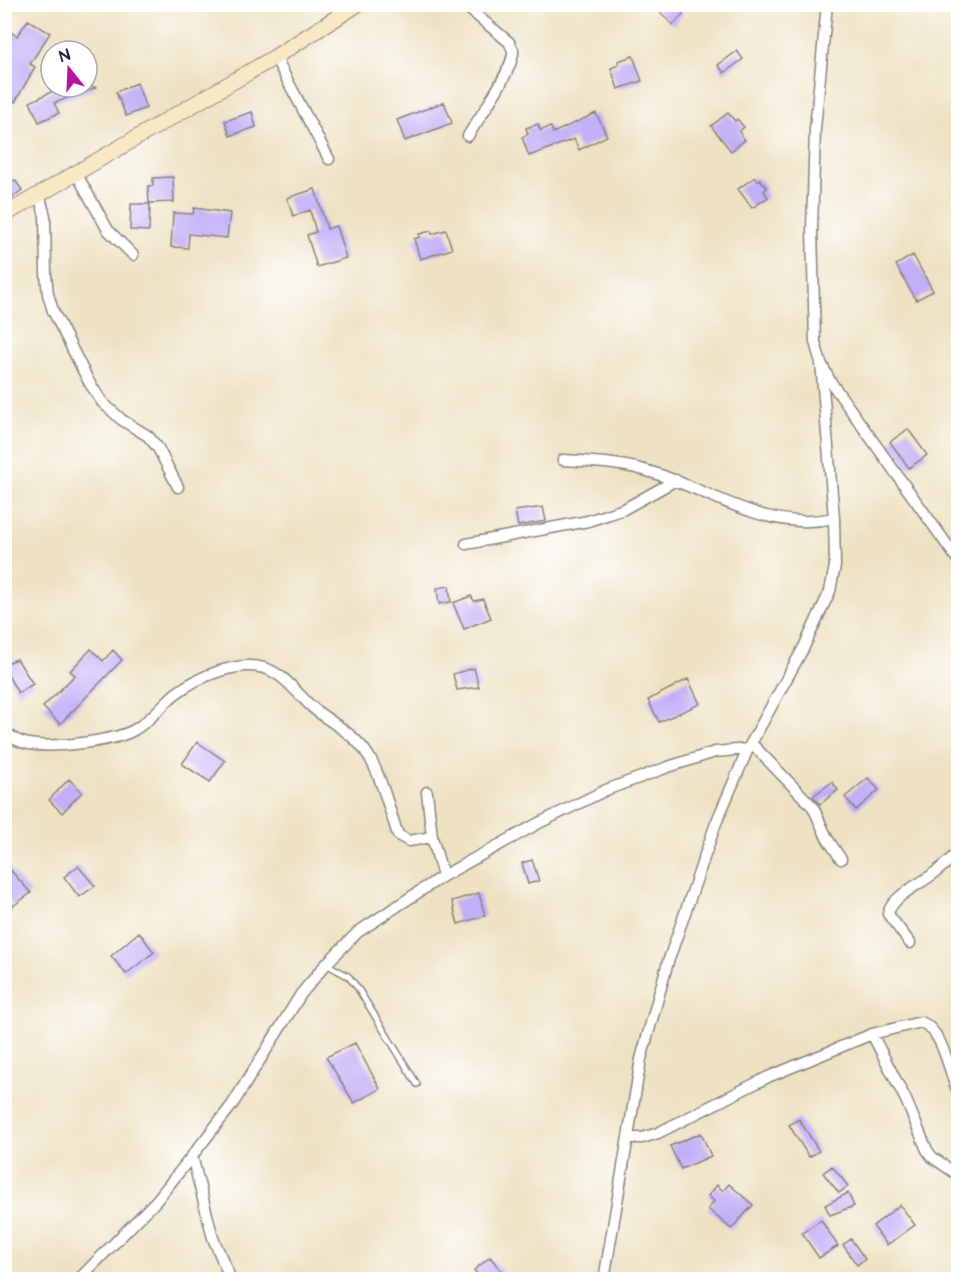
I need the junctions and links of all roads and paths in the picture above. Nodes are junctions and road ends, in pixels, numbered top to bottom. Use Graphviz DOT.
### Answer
graph roads {
  1 [pos="358,4"];
  2 [pos="463,4"];
  3 [pos="827,4"];
  4 [pos="275,57"];
  5 [pos="468,136"];
  6 [pos="329,159"];
  7 [pos="76,173"];
  8 [pos="39,194"];
  9 [pos="4,215"];
  10 [pos="133,255"];
  11 [pos="821,363"];
  12 [pos="563,460"];
  13 [pos="676,480"];
  14 [pos="178,487"];
  15 [pos="834,518"];
  16 [pos="466,544"];
  17 [pos="958,560"];
  18 [pos="4,730"];
  19 [pos="750,746"];
  20 [pos="427,792"];
  21 [pos="432,837"];
  22 [pos="958,852"];
  23 [pos="841,860"];
  24 [pos="442,876"];
  25 [pos="910,943"];
  26 [pos="326,964"];
  27 [pos="873,1034"];
  28 [pos="417,1084"];
  29 [pos="958,1092"];
  30 [pos="628,1138"];
  31 [pos="192,1156"];
  32 [pos="958,1175"];
  33 [pos="78,1280"];
  34 [pos="231,1280"];
  35 [pos="604,1280"];
  1 -- 4 [label="street"];
  2 -- 5 [label="street"];
  3 -- 11 [label="street"];
  4 -- 6 [label="street"];
  4 -- 7 [label="street"];
  7 -- 8 [label="street"];
  7 -- 10 [label="street"];
  8 -- 9 [label="street"];
  8 -- 14 [label="street"];
  11 -- 15 [label="street"];
  11 -- 17 [label="street"];
  12 -- 13 [label="street"];
  13 -- 15 [label="street"];
  13 -- 16 [label="street"];
  15 -- 19 [label="street"];
  18 -- 21 [label="street"];
  19 -- 23 [label="street"];
  19 -- 24 [label="street"];
  19 -- 30 [label="street"];
  20 -- 21 [label="street"];
  21 -- 24 [label="street"];
  22 -- 25 [label="street"];
  24 -- 26 [label="street"];
  26 -- 28 [label="lane"];
  26 -- 31 [label="street"];
  27 -- 29 [label="street"];
  27 -- 30 [label="street"];
  27 -- 32 [label="street"];
  30 -- 35 [label="street"];
  31 -- 33 [label="street"];
  31 -- 34 [label="street"];
}
